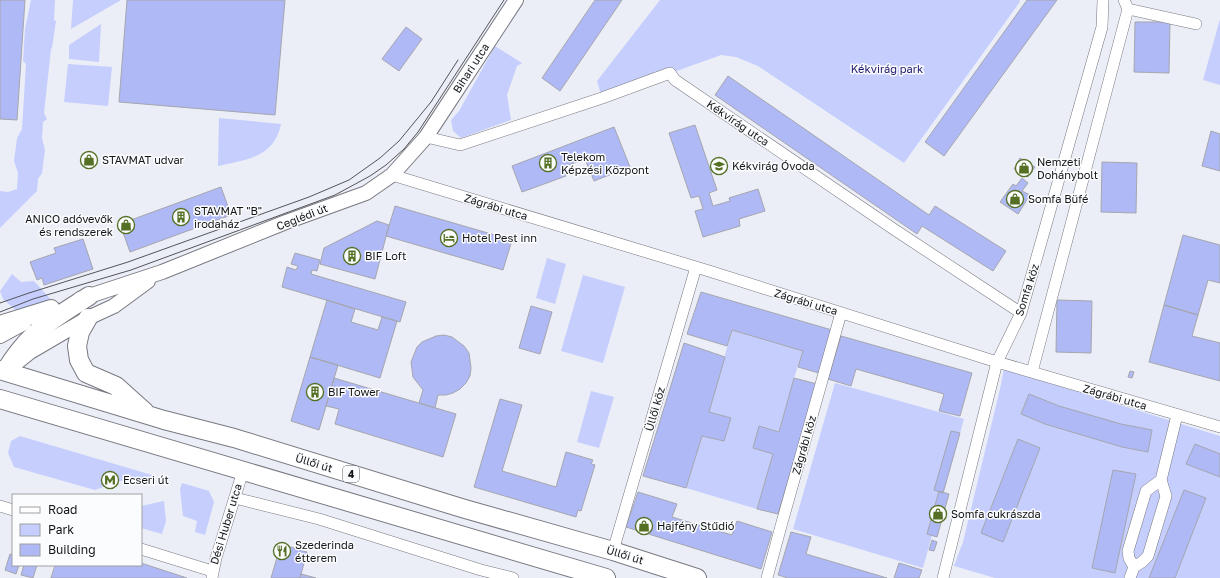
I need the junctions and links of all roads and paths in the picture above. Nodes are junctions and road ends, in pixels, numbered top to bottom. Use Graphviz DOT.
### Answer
graph roads {
  1 [pos="516,0"];
  2 [pos="1103,0"];
  3 [pos="1126,4"];
  4 [pos="1196,24"];
  5 [pos="426,137"];
  6 [pos="392,175"];
  7 [pos="696,267"];
  8 [pos="162,272"];
  9 [pos="89,296"];
  10 [pos="51,309"];
  11 [pos="841,313"];
  12 [pos="1021,313"];
  13 [pos="88,318"];
  14 [pos="0,325"];
  15 [pos="0,336"];
  16 [pos="997,362"];
  17 [pos="1032,372"];
  18 [pos="2,373"];
  19 [pos="0,399"];
  20 [pos="33,409"];
  21 [pos="1177,415"];
  22 [pos="149,416"];
  23 [pos="1220,427"];
  24 [pos="243,471"];
  25 [pos="1161,480"];
  26 [pos="235,498"];
  27 [pos="0,506"];
  28 [pos="12,510"];
  29 [pos="142,549"];
  30 [pos="614,551"];
  31 [pos="1134,567"];
  32 [pos="212,574"];
  33 [pos="513,578"];
  34 [pos="606,578"];
  35 [pos="697,578"];
  36 [pos="767,578"];
  37 [pos="943,578"];
  38 [pos="1130,578"];
  1 -- 5 [label="street, Bihari utca"];
  2 -- 12 [label="street, Somfa köz"];
  3 -- 4 [label="street"];
  3 -- 17 [label="street"];
  5 -- 6 [label="street, Ceglédi út"];
  5 -- 12 [label="street, Kékvirág utca"];
  6 -- 7 [label="street, Zágrábi utca"];
  6 -- 8 [label="street, Ceglédi út"];
  7 -- 11 [label="street, Zágrábi utca"];
  7 -- 30 [label="street, Üllői köz"];
  8 -- 9 [label="street, Ceglédi út"];
  8 -- 13 [label="street, Ceglédi út"];
  9 -- 10 [label="street, Ceglédi út"];
  9 -- 18 [label="main road"];
  10 -- 14 [label="main road"];
  10 -- 15 [label="street, Ceglédi út"];
  11 -- 16 [label="street, Zágrábi utca"];
  11 -- 36 [label="street, Zágrábi köz"];
  12 -- 16 [label="street, Somfa köz"];
  13 -- 18 [label="street, Ceglédi út"];
  13 -- 22 [label="main road"];
  16 -- 17 [label="street, Zágrábi utca"];
  16 -- 37 [label="street, Somfa köz"];
  17 -- 21 [label="street, Zágrábi utca"];
  18 -- 20 [label="main road"];
  18 -- 22 [label="main road, Üllői út / 4"];
  19 -- 20 [label="main road"];
  20 -- 24 [label="main road"];
  21 -- 23 [label="street, Zágrábi utca"];
  21 -- 25 [label="street"];
  22 -- 30 [label="main road, Üllői út / 4"];
  24 -- 26 [label="street, Dési Huber utca"];
  24 -- 34 [label="main road"];
  25 -- 31 [label="street"];
  25 -- 31 [label="street"];
  26 -- 32 [label="street, Dési Huber utca"];
  26 -- 33 [label="street"];
  27 -- 28 [label="street"];
  29 -- 32 [label="street"];
  30 -- 35 [label="main road, Üllői út / 4"];
  31 -- 38 [label="street"];
}
